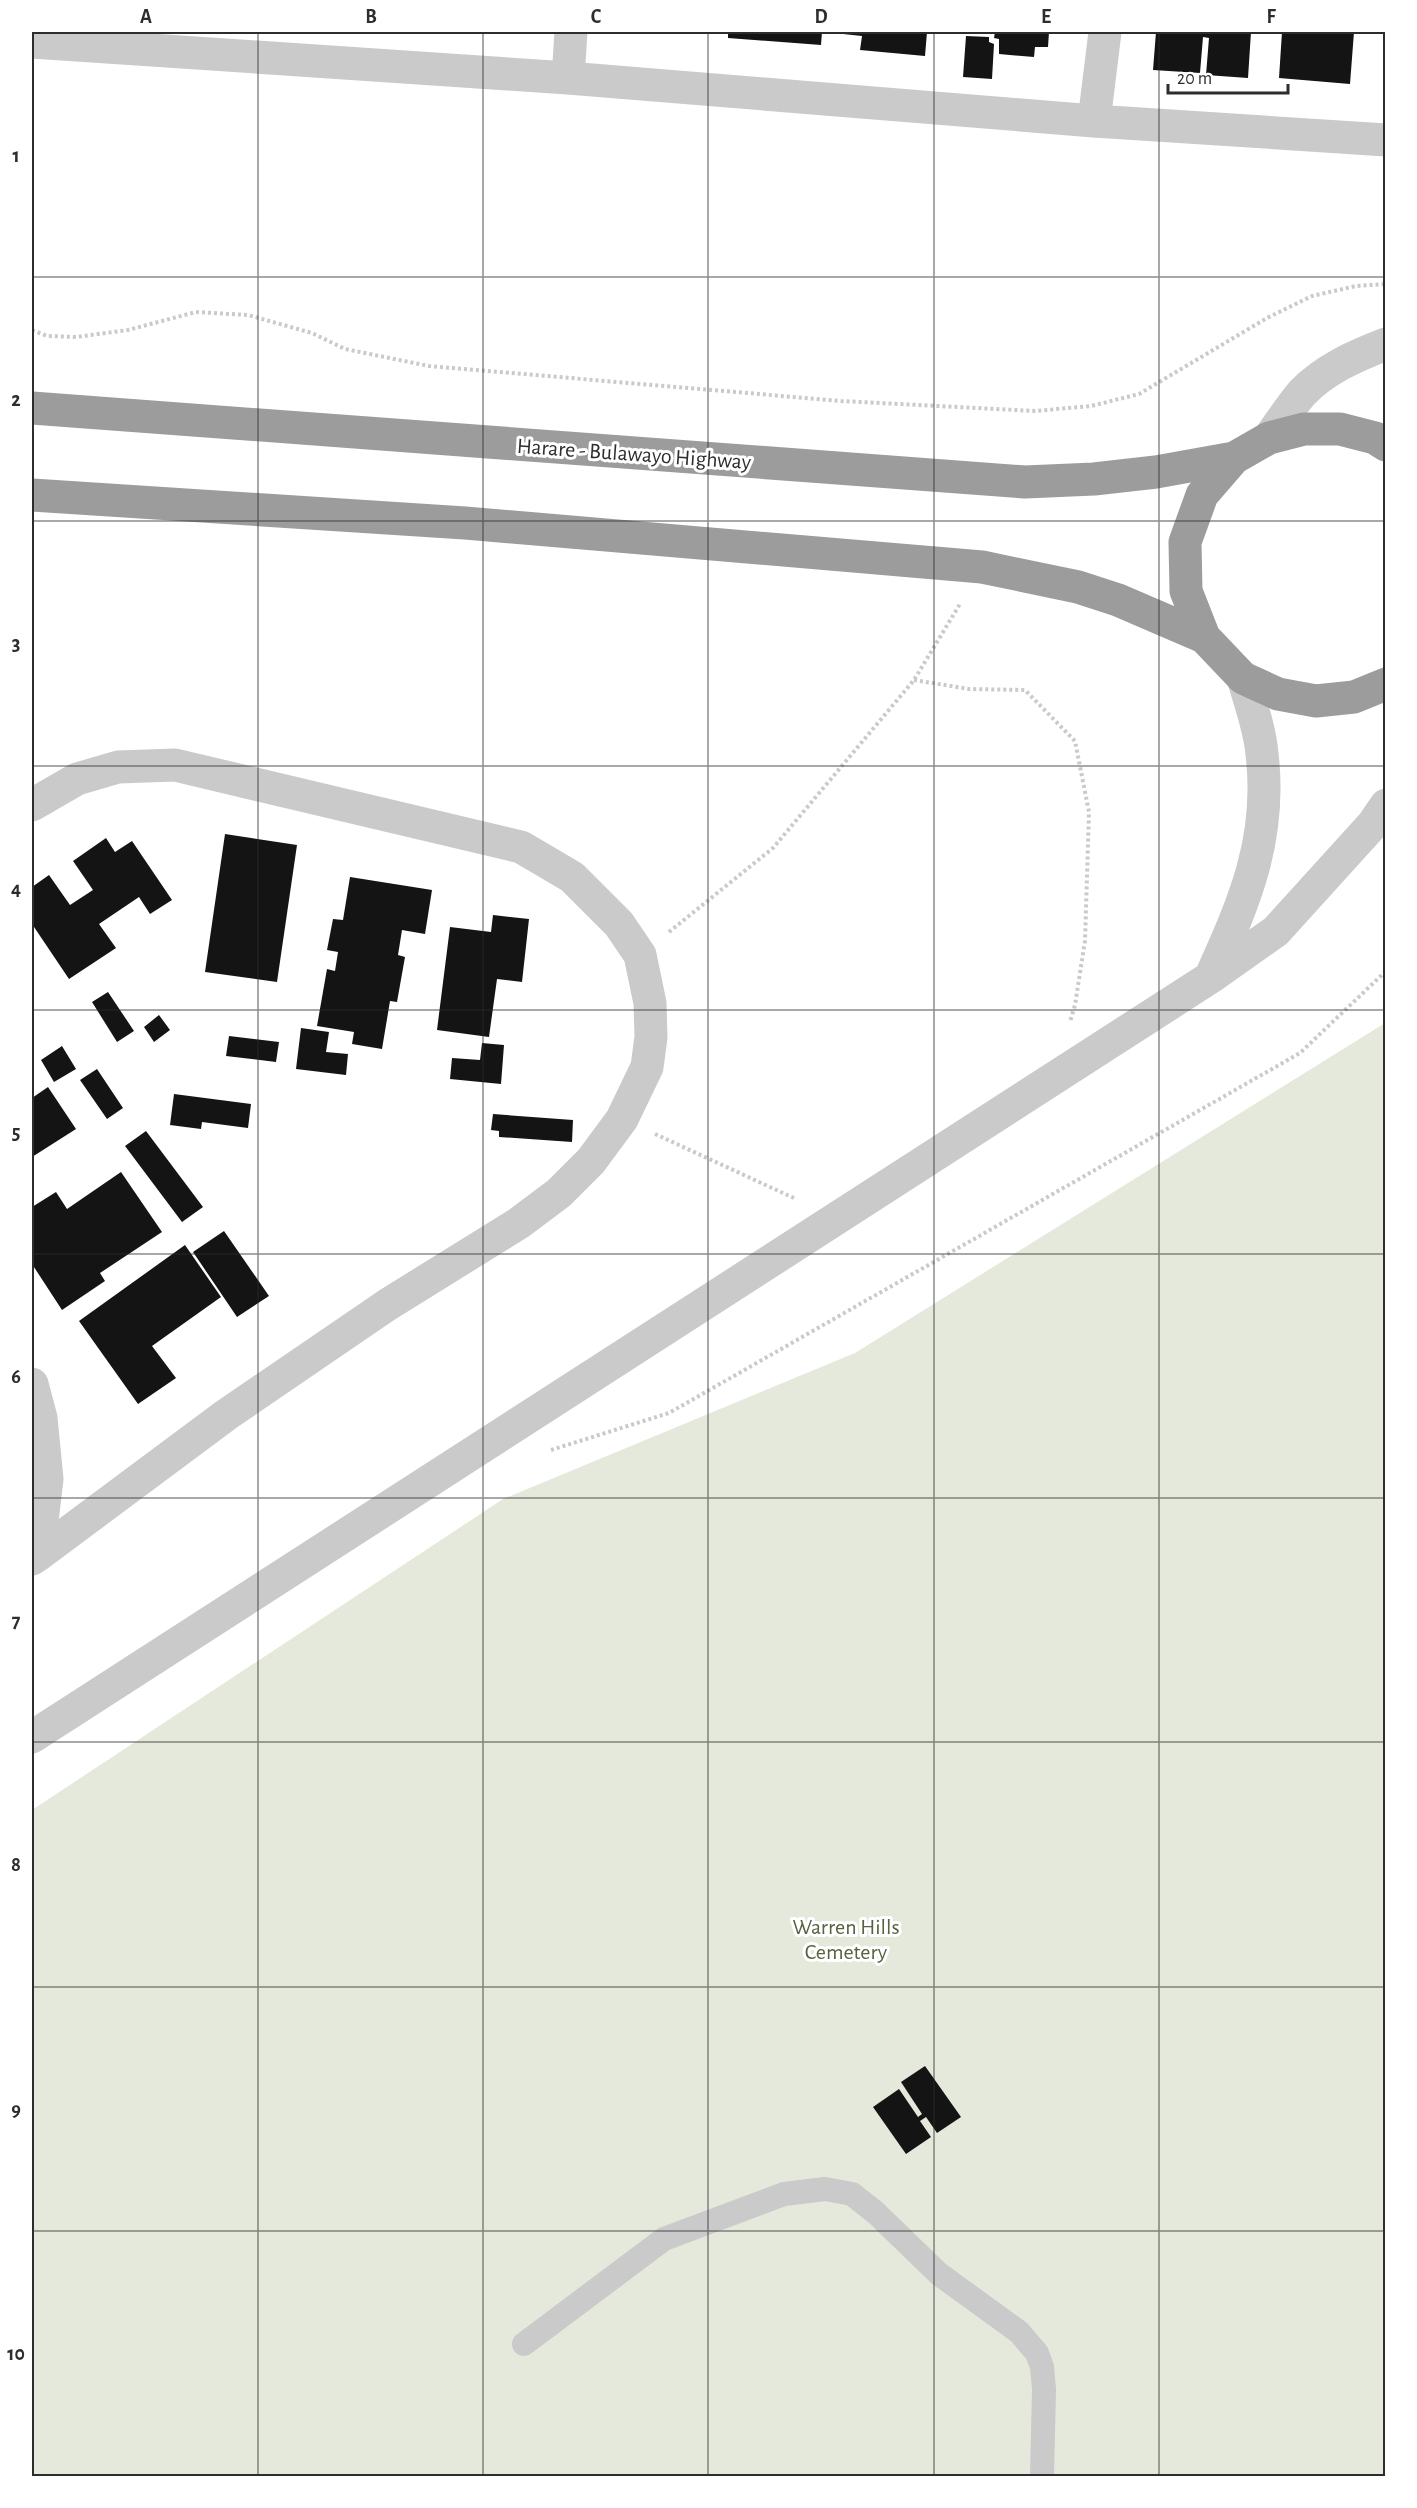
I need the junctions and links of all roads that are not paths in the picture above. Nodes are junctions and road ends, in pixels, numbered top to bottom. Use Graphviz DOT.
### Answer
graph roads {
  1 [pos="572,32"];
  2 [pos="1105,32"];
  3 [pos="32,42"];
  4 [pos="568,78"];
  5 [pos="1094,121"];
  6 [pos="1386,140"];
  7 [pos="1386,344"];
  8 [pos="32,408"];
  9 [pos="1269,438"];
  10 [pos="1386,445"];
  11 [pos="1234,458"];
  12 [pos="32,495"];
  13 [pos="1204,638"];
  14 [pos="1243,678"];
  15 [pos="1386,684"];
  16 [pos="32,804"];
  17 [pos="1386,805"];
  18 [pos="1210,977"];
  19 [pos="32,1384"];
  20 [pos="35,1557"];
  21 [pos="32,1737"];
  22 [pos="524,2344"];
  23 [pos="1042,2476"];
  1 -- 4 [label="street"];
  2 -- 5 [label="street"];
  3 -- 4 [label="street"];
  4 -- 5 [label="street"];
  5 -- 6 [label="street"];
  7 -- 9 [label="street"];
  8 -- 11 [label="highway, Harare - Bulawayo Highway"];
  9 -- 10 [label="highway, Harare - Bulawayo Highway"];
  9 -- 11 [label="highway, Harare - Bulawayo Highway"];
  11 -- 13 [label="highway, Harare - Bulawayo Highway"];
  12 -- 13 [label="highway, Harare - Bulawayo Highway"];
  13 -- 14 [label="highway, Harare - Bulawayo Highway"];
  14 -- 15 [label="highway, Harare - Bulawayo Highway"];
  14 -- 18 [label="street"];
  16 -- 20 [label="street"];
  17 -- 18 [label="street"];
  18 -- 21 [label="street"];
  19 -- 20 [label="street"];
  22 -- 23 [label="lane"];
}
